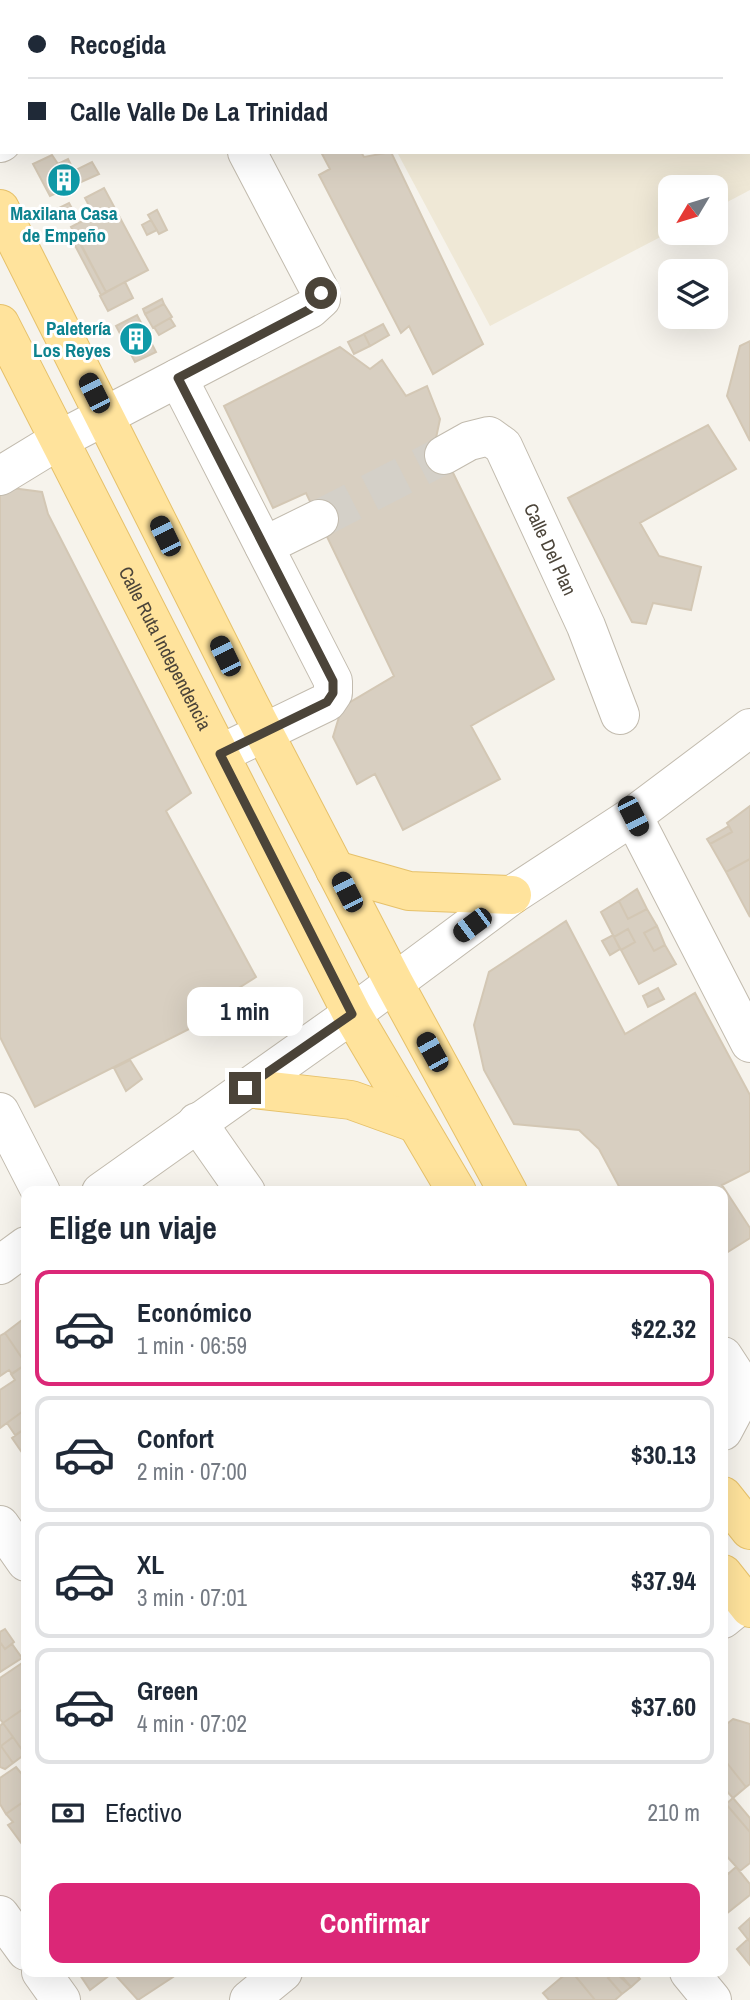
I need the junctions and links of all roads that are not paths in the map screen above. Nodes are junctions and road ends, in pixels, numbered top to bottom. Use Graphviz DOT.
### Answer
graph roads {
  1 [pos="248,154"];
  2 [pos="0,209"];
  3 [pos="0,324"];
  4 [pos="178,378"];
  5 [pos="106,416"];
  6 [pos="59,440"];
  7 [pos="444,455"];
  8 [pos="0,476"];
  9 [pos="319,519"];
  10 [pos="264,546"];
  11 [pos="620,715"];
  12 [pos="750,728"];
  13 [pos="264,734"];
  14 [pos="220,754"];
  15 [pos="633,816"];
  16 [pos="335,870"];
  17 [pos="512,895"];
  18 [pos="394,983"];
  19 [pos="352,1014"];
  20 [pos="750,1043"];
  21 [pos="245,1088"];
  22 [pos="0,1112"];
  23 [pos="197,1122"];
  24 [pos="415,1123"];
  25 [pos="38,1186"];
  26 [pos="109,1186"];
  27 [pos="242,1186"];
  28 [pos="453,1186"];
  29 [pos="505,1186"];
  30 [pos="21,1250"];
  31 [pos="0,1265"];
  32 [pos="728,1364"];
  33 [pos="728,1421"];
  34 [pos="728,1502"];
  35 [pos="0,1525"];
  36 [pos="750,1530"];
  37 [pos="21,1555"];
  38 [pos="0,1915"];
  39 [pos="21,1944"];
  40 [pos="45,1977"];
  41 [pos="277,1977"];
  42 [pos="693,1977"];
  43 [pos="61,2000"];
  44 [pos="249,2000"];
  45 [pos="712,2000"];
  1 -- 4 [label="street"];
  2 -- 5 [label="main road"];
  3 -- 6 [label="main road, Calle Ruta Independencia"];
  4 -- 5 [label="street"];
  4 -- 10 [label="street"];
  5 -- 6 [label="street"];
  5 -- 13 [label="main road"];
  6 -- 8 [label="street"];
  6 -- 14 [label="main road, Calle Ruta Independencia"];
  7 -- 11 [label="street, Calle Del Plan"];
  9 -- 10 [label="street"];
  10 -- 13 [label="street"];
  12 -- 15 [label="street"];
  13 -- 14 [label="street"];
  13 -- 16 [label="main road"];
  14 -- 19 [label="main road, Calle Ruta Independencia"];
  15 -- 17 [label="street"];
  15 -- 20 [label="street"];
  16 -- 17 [label="main road"];
  16 -- 18 [label="main road"];
  17 -- 18 [label="street"];
  18 -- 19 [label="street"];
  18 -- 29 [label="main road"];
  19 -- 21 [label="street"];
  19 -- 24 [label="main road, Calle Ruta Independencia"];
  21 -- 23 [label="street"];
  21 -- 24 [label="main road"];
  22 -- 25 [label="street"];
  23 -- 26 [label="street"];
  23 -- 27 [label="street"];
  24 -- 28 [label="main road, Calle Ruta Independencia"];
  30 -- 31 [label="street"];
  32 -- 33 [label="street"];
  34 -- 36 [label="main road"];
  35 -- 37 [label="street"];
  38 -- 39 [label="street"];
  40 -- 43 [label="street"];
  41 -- 44 [label="street"];
  42 -- 45 [label="street"];
}
